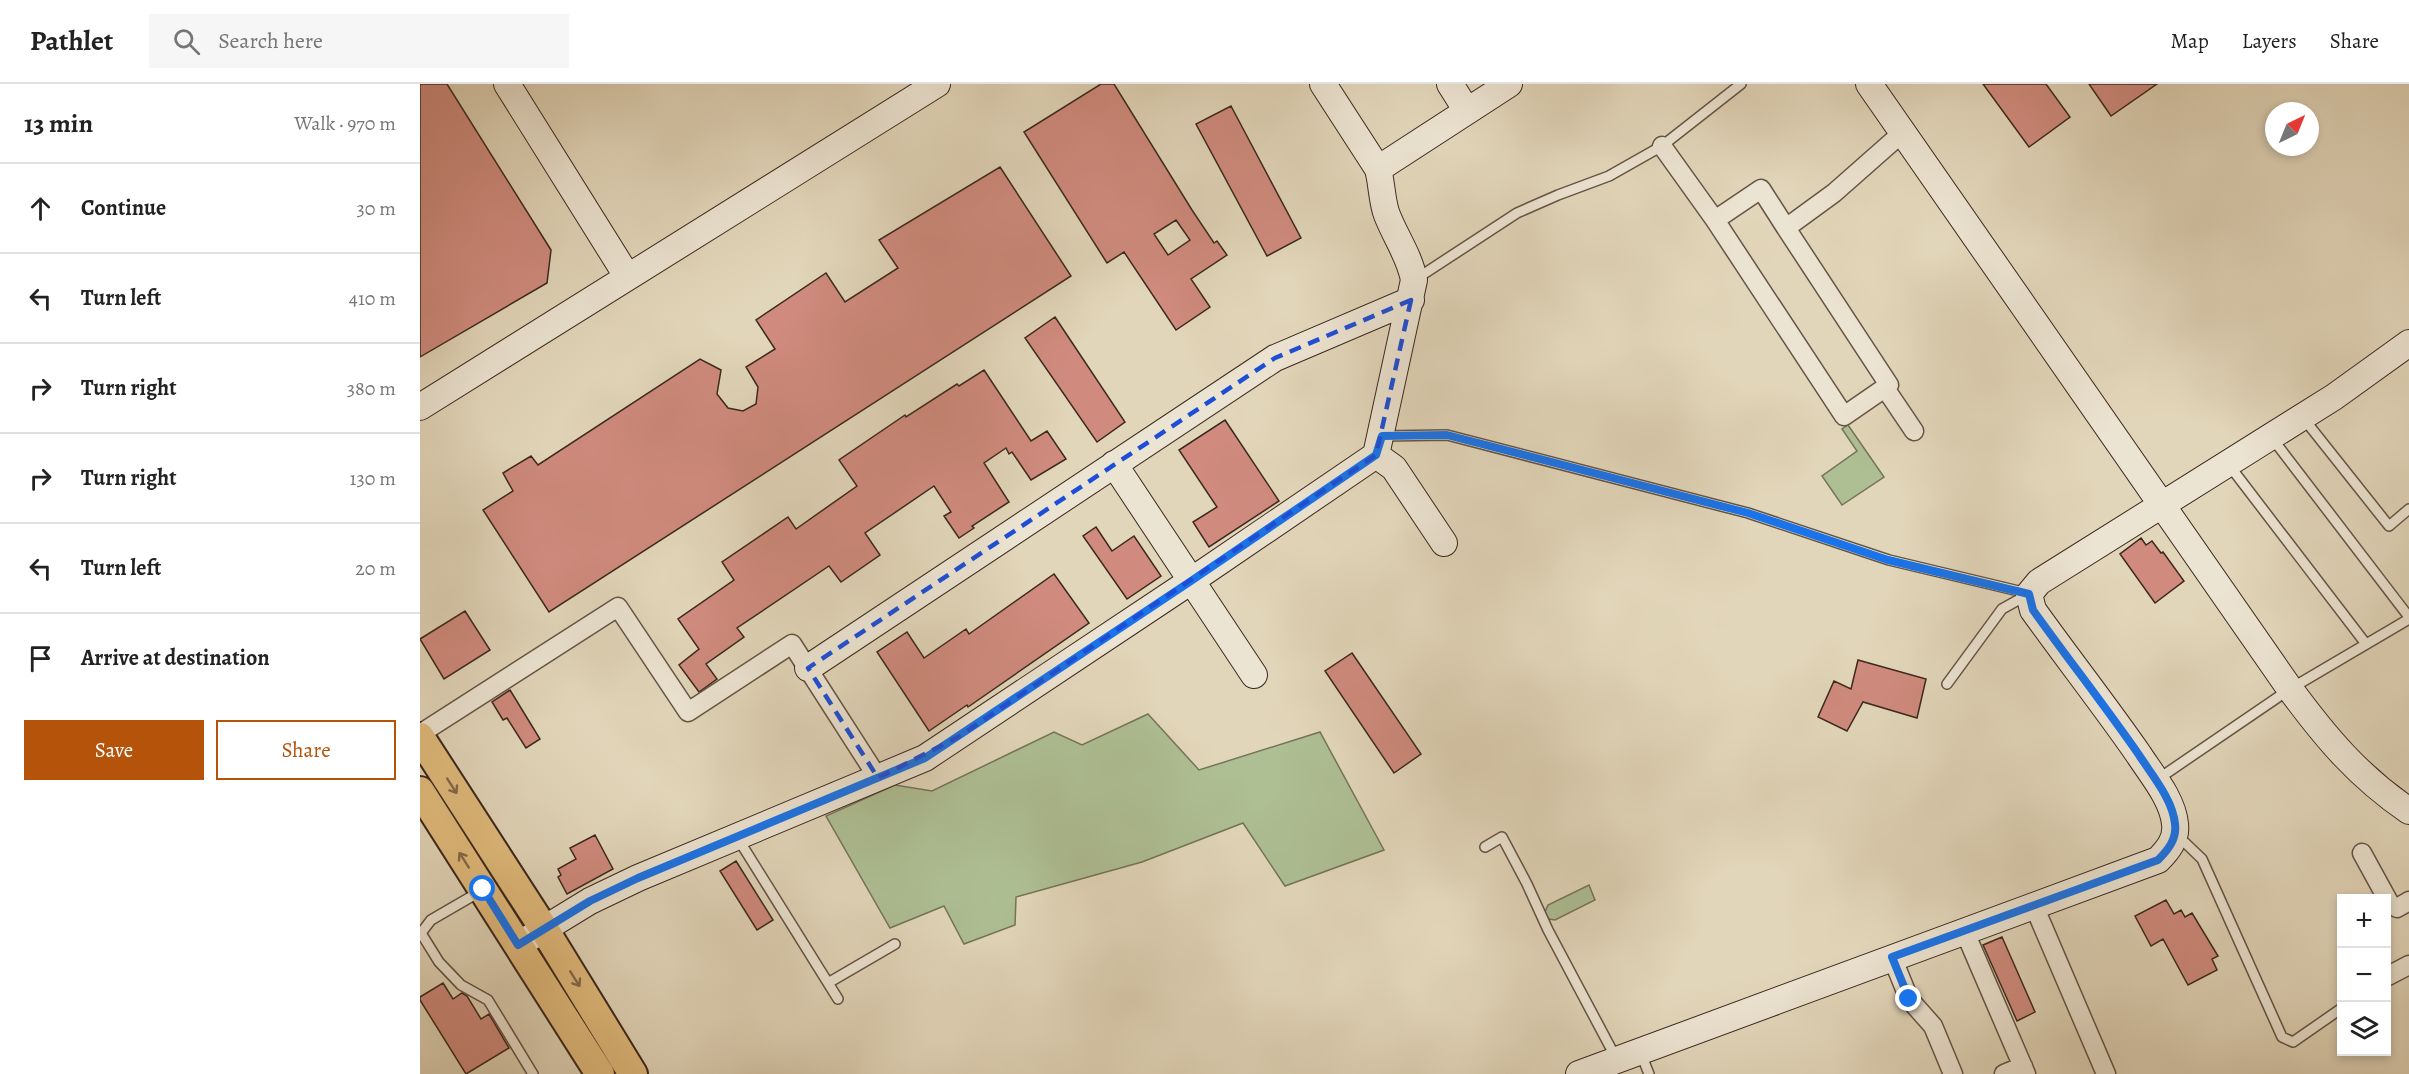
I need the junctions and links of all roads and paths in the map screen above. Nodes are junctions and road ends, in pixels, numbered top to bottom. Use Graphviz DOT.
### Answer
graph roads {
  1 [pos="507,84"];
  2 [pos="936,84"];
  3 [pos="1323,84"];
  4 [pos="1450,84"];
  5 [pos="1509,84"];
  6 [pos="1741,84"];
  7 [pos="1869,84"];
  8 [pos="1467,111"];
  9 [pos="1902,133"];
  10 [pos="1662,146"];
  11 [pos="1378,169"];
  12 [pos="1715,220"];
  13 [pos="1786,228"];
  14 [pos="627,276"];
  15 [pos="1412,290"];
  16 [pos="2409,343"];
  17 [pos="1884,388"];
  18 [pos="420,407"];
  19 [pos="2303,417"];
  20 [pos="1914,431"];
  21 [pos="2271,437"];
  22 [pos="1379,445"];
  23 [pos="1114,464"];
  24 [pos="2228,464"];
  25 [pos="2163,505"];
  26 [pos="2409,509"];
  27 [pos="1444,543"];
  28 [pos="1191,581"];
  29 [pos="2029,594"];
  30 [pos="2409,618"];
  31 [pos="2366,644"];
  32 [pos="808,668"];
  33 [pos="1254,675"];
  34 [pos="1947,684"];
  35 [pos="2290,689"];
  36 [pos="420,736"];
  37 [pos="878,778"];
  38 [pos="2156,780"];
  39 [pos="420,791"];
  40 [pos="2409,811"];
  41 [pos="2175,834"];
  42 [pos="736,835"];
  43 [pos="1485,847"];
  44 [pos="2362,853"];
  45 [pos="483,889"];
  46 [pos="2409,901"];
  47 [pos="2034,906"];
  48 [pos="544,929"];
  49 [pos="1964,930"];
  50 [pos="895,944"];
  51 [pos="518,945"];
  52 [pos="1892,957"];
  53 [pos="2409,965"];
  54 [pos="2391,974"];
  55 [pos="828,983"];
  56 [pos="838,999"];
  57 [pos="2337,1011"];
  58 [pos="1636,1062"];
  59 [pos="2024,1070"];
  60 [pos="533,1074"];
  61 [pos="600,1074"];
  62 [pos="633,1074"];
  63 [pos="1579,1074"];
  64 [pos="1953,1074"];
  65 [pos="2004,1074"];
  66 [pos="2106,1074"];
  1 -- 14 [label="street"];
  2 -- 14 [label="street"];
  3 -- 11 [label="street"];
  4 -- 8 [label="street"];
  5 -- 8 [label="street"];
  6 -- 10 [label="lane"];
  7 -- 9 [label="street"];
  8 -- 11 [label="street"];
  9 -- 13 [label="street"];
  9 -- 25 [label="street"];
  10 -- 12 [label="street"];
  10 -- 15 [label="lane"];
  11 -- 15 [label="street"];
  12 -- 13 [label="street"];
  12 -- 17 [label="street"];
  13 -- 17 [label="street"];
  14 -- 18 [label="street"];
  15 -- 22 [label="street"];
  15 -- 23 [label="street"];
  16 -- 19 [label="street"];
  17 -- 20 [label="street"];
  19 -- 21 [label="street"];
  19 -- 26 [label="lane"];
  21 -- 24 [label="street"];
  21 -- 30 [label="lane"];
  22 -- 27 [label="street"];
  22 -- 28 [label="street"];
  22 -- 29 [label="lane"];
  23 -- 28 [label="street"];
  23 -- 32 [label="street"];
  24 -- 25 [label="street"];
  24 -- 31 [label="lane"];
  25 -- 29 [label="street"];
  25 -- 35 [label="street"];
  28 -- 33 [label="street"];
  28 -- 37 [label="street"];
  29 -- 34 [label="lane"];
  29 -- 38 [label="street"];
  30 -- 31 [label="lane"];
  31 -- 35 [label="lane"];
  32 -- 36 [label="street"];
  32 -- 37 [label="street"];
  35 -- 38 [label="lane"];
  35 -- 40 [label="street"];
  36 -- 48 [label="main road, one-way"];
  37 -- 42 [label="street"];
  38 -- 41 [label="street"];
  45 -- 39 [label="main road, one-way"];
  41 -- 47 [label="street"];
  41 -- 57 [label="lane"];
  42 -- 48 [label="street"];
  42 -- 55 [label="lane"];
  43 -- 58 [label="lane"];
  44 -- 46 [label="street"];
  45 -- 51 [label="main road"];
  45 -- 60 [label="lane"];
  47 -- 49 [label="street"];
  47 -- 66 [label="street"];
  48 -- 51 [label="street"];
  48 -- 62 [label="main road, one-way"];
  49 -- 52 [label="street"];
  49 -- 59 [label="street"];
  50 -- 55 [label="lane"];
  51 -- 61 [label="main road"];
  52 -- 58 [label="street"];
  52 -- 64 [label="street"];
  53 -- 54 [label="street"];
  55 -- 56 [label="lane"];
  58 -- 63 [label="street"];
  59 -- 65 [label="street"];
}
